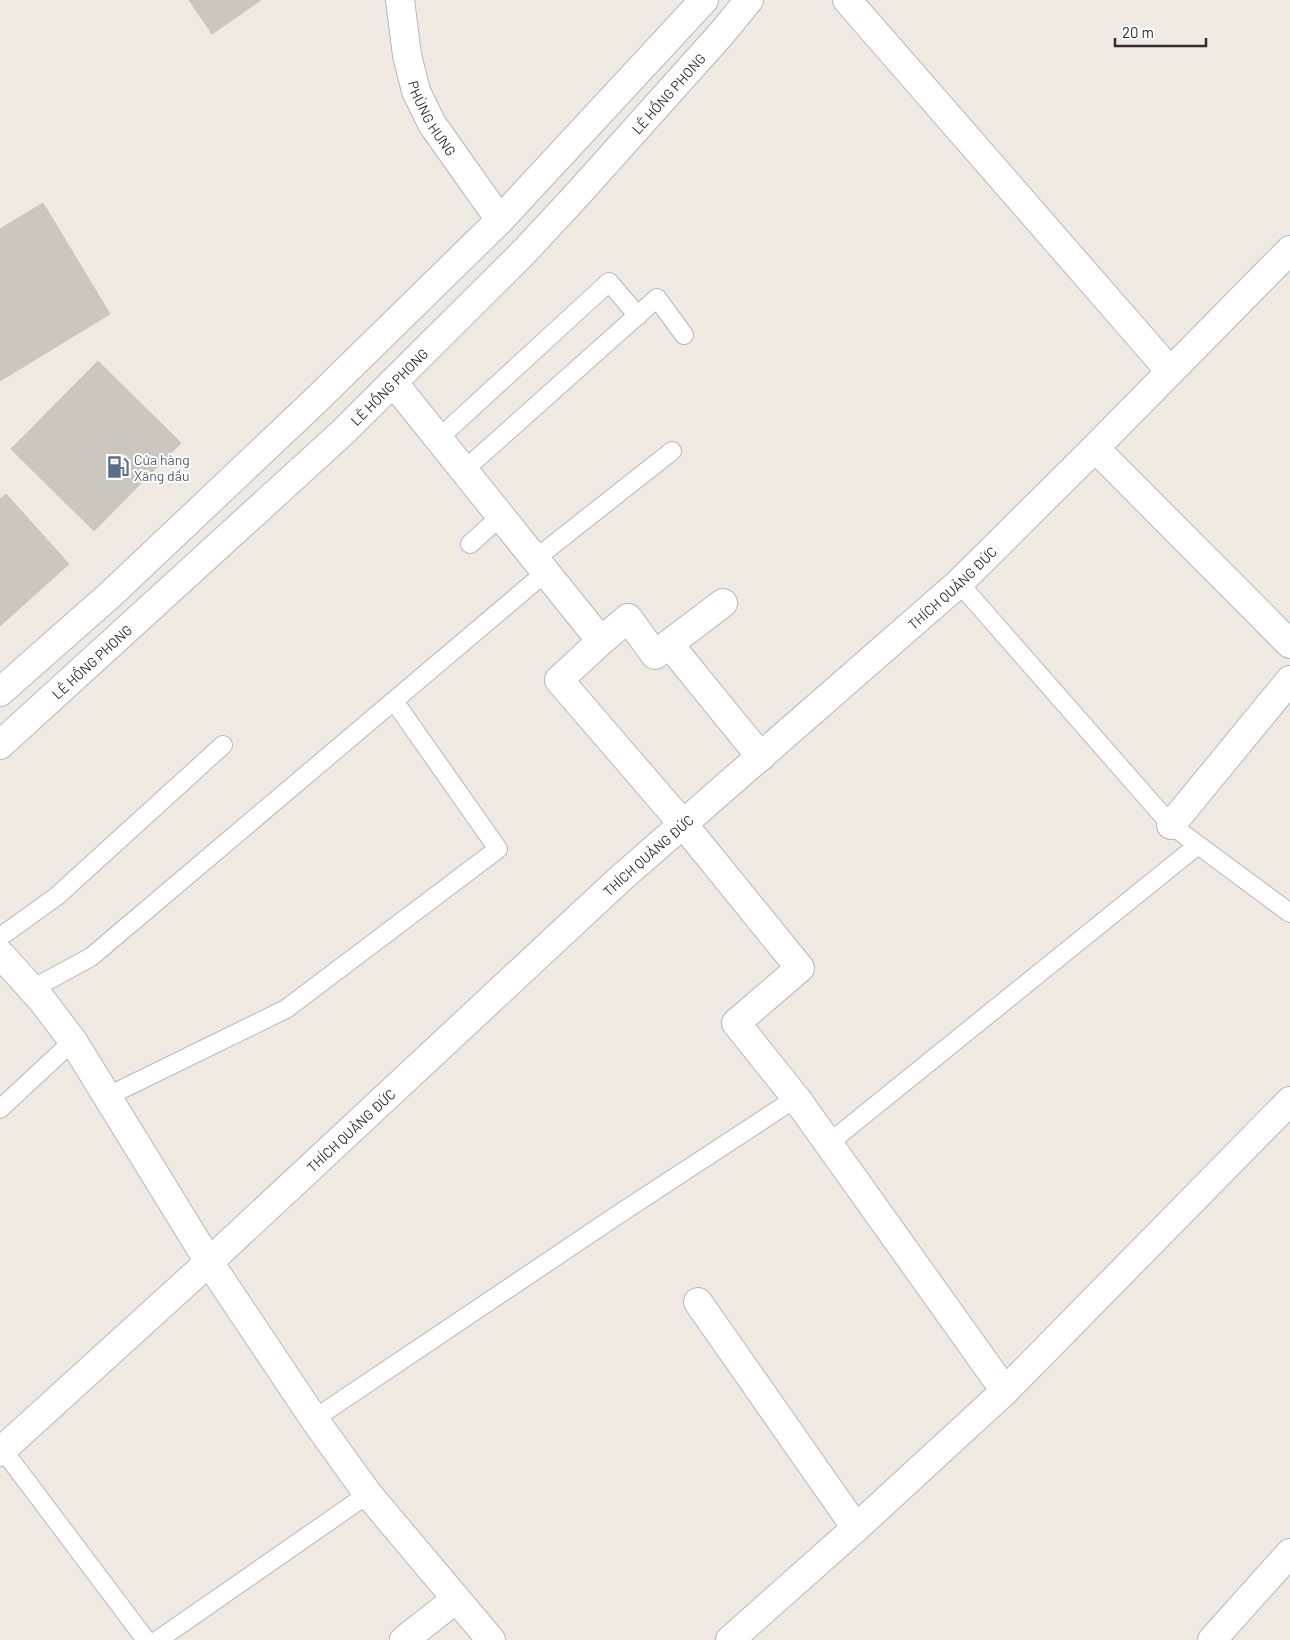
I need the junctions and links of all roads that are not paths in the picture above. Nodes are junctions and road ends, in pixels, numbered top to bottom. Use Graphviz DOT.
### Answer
graph roads {
  1 [pos="400,0"];
  2 [pos="704,0"];
  3 [pos="749,0"];
  4 [pos="847,0"];
  5 [pos="500,220"];
  6 [pos="1290,250"];
  7 [pos="638,316"];
  8 [pos="684,335"];
  9 [pos="1170,371"];
  10 [pos="393,382"];
  11 [pos="314,402"];
  12 [pos="343,432"];
  13 [pos="438,439"];
  14 [pos="1095,448"];
  15 [pos="672,452"];
  16 [pos="463,471"];
  17 [pos="201,509"];
  18 [pos="501,516"];
  19 [pos="228,539"];
  20 [pos="470,544"];
  21 [pos="540,566"];
  22 [pos="958,583"];
  23 [pos="723,603"];
  24 [pos="601,642"];
  25 [pos="669,644"];
  26 [pos="1290,644"];
  27 [pos="1290,680"];
  28 [pos="0,692"];
  29 [pos="394,700"];
  30 [pos="223,745"];
  31 [pos="0,746"];
  32 [pos="761,756"];
  33 [pos="683,824"];
  34 [pos="1171,825"];
  35 [pos="1198,845"];
  36 [pos="1290,913"];
  37 [pos="0,938"];
  38 [pos="0,954"];
  39 [pos="32,989"];
  40 [pos="73,1041"];
  41 [pos="108,1096"];
  42 [pos="796,1098"];
  43 [pos="1290,1101"];
  44 [pos="0,1110"];
  45 [pos="829,1143"];
  46 [pos="209,1262"];
  47 [pos="698,1302"];
  48 [pos="1005,1392"];
  49 [pos="314,1419"];
  50 [pos="1,1451"];
  51 [pos="368,1494"];
  52 [pos="856,1528"];
  53 [pos="1290,1553"];
  54 [pos="456,1600"];
  55 [pos="146,1640"];
  56 [pos="158,1640"];
  57 [pos="404,1640"];
  58 [pos="491,1640"];
  59 [pos="730,1640"];
  60 [pos="1212,1640"];
  1 -- 5 [label="street, PHÙNG HƯNG"];
  2 -- 5 [label="street"];
  3 -- 10 [label="street, LÊ HỒNG PHONG"];
  4 -- 9 [label="street"];
  5 -- 11 [label="street"];
  6 -- 9 [label="street, THÍCH QUẢNG ĐỨC"];
  7 -- 8 [label="lane"];
  7 -- 13 [label="lane"];
  7 -- 16 [label="lane"];
  9 -- 14 [label="street, THÍCH QUẢNG ĐỨC"];
  10 -- 12 [label="street, LÊ HỒNG PHONG"];
  10 -- 13 [label="street"];
  11 -- 12 [label="street"];
  11 -- 17 [label="street"];
  12 -- 19 [label="street, LÊ HỒNG PHONG"];
  13 -- 16 [label="street"];
  14 -- 22 [label="street, THÍCH QUẢNG ĐỨC"];
  14 -- 26 [label="street"];
  15 -- 21 [label="lane"];
  16 -- 18 [label="street"];
  17 -- 19 [label="street"];
  17 -- 28 [label="street"];
  18 -- 20 [label="lane"];
  18 -- 21 [label="street"];
  19 -- 31 [label="street, LÊ HỒNG PHONG"];
  21 -- 24 [label="street"];
  21 -- 29 [label="lane"];
  22 -- 32 [label="street, THÍCH QUẢNG ĐỨC"];
  22 -- 34 [label="lane"];
  23 -- 25 [label="street"];
  24 -- 25 [label="street"];
  24 -- 33 [label="street"];
  25 -- 32 [label="street"];
  27 -- 34 [label="street"];
  29 -- 39 [label="lane"];
  29 -- 41 [label="lane"];
  30 -- 37 [label="lane"];
  32 -- 33 [label="street, THÍCH QUẢNG ĐỨC"];
  33 -- 42 [label="street"];
  33 -- 46 [label="street, THÍCH QUẢNG ĐỨC"];
  34 -- 35 [label="lane"];
  35 -- 36 [label="lane"];
  35 -- 45 [label="lane"];
  38 -- 39 [label="street"];
  39 -- 40 [label="street"];
  40 -- 41 [label="street"];
  40 -- 44 [label="lane"];
  41 -- 46 [label="street"];
  42 -- 45 [label="street"];
  42 -- 49 [label="lane"];
  43 -- 48 [label="street"];
  45 -- 48 [label="street"];
  46 -- 49 [label="street"];
  46 -- 50 [label="street, THÍCH QUẢNG ĐỨC"];
  47 -- 52 [label="street"];
  48 -- 52 [label="street"];
  49 -- 51 [label="street"];
  50 -- 55 [label="lane"];
  51 -- 54 [label="street"];
  51 -- 56 [label="lane"];
  52 -- 59 [label="street"];
  53 -- 60 [label="street"];
  54 -- 57 [label="street"];
  54 -- 58 [label="street"];
}
